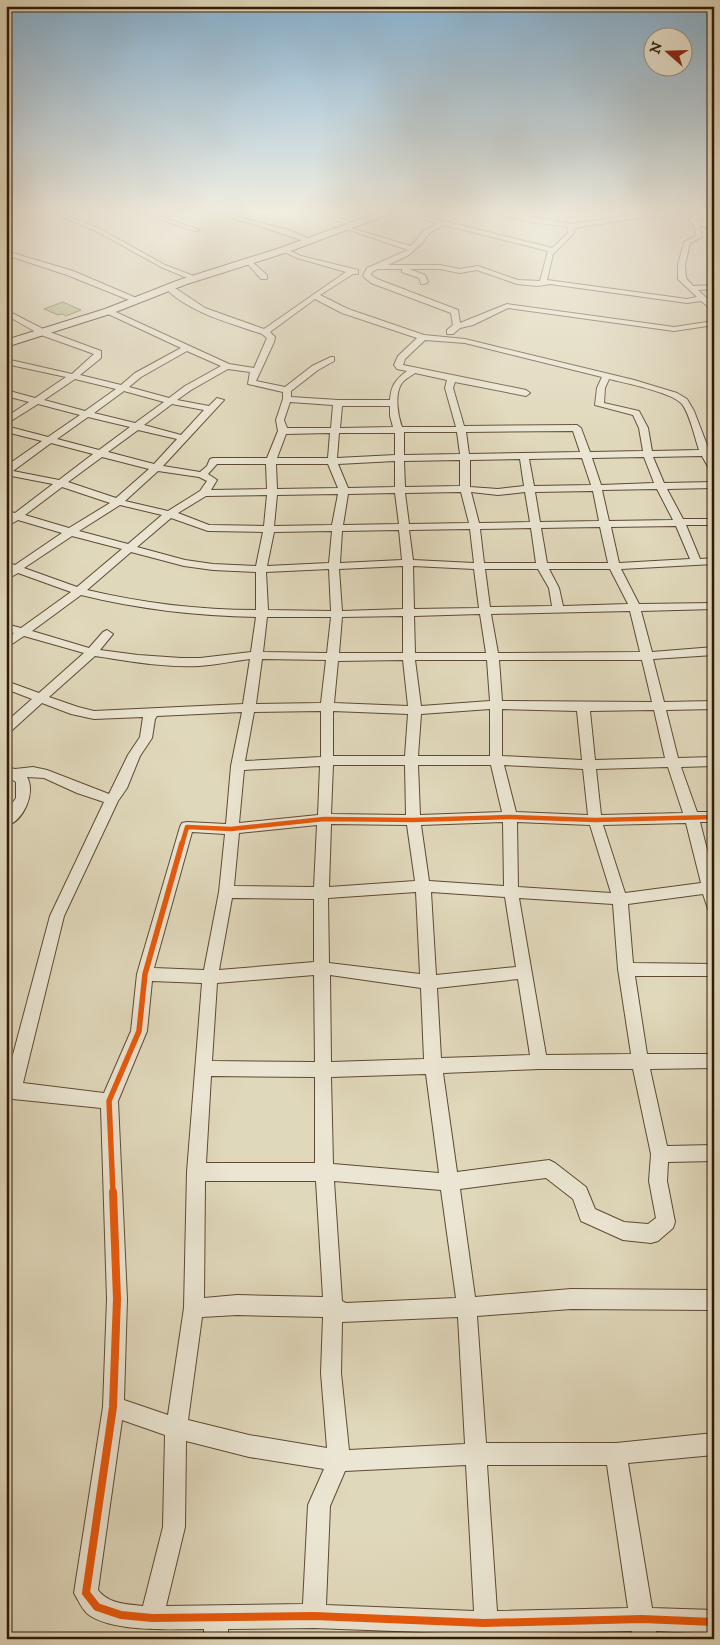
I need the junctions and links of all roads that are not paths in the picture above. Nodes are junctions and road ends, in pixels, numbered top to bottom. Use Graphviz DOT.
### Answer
graph roads {
  1 [pos="107,288"];
  2 [pos="168,288"];
  3 [pos="328,288"];
  4 [pos="392,288"];
  5 [pos="588,288"];
  6 [pos="691,288"];
  7 [pos="696,288"];
  8 [pos="316,296"];
  9 [pos="702,298"];
  10 [pos="137,300"];
  11 [pos="714,309"];
  12 [pos="109,311"];
  13 [pos="6,312"];
  14 [pos="714,323"];
  15 [pos="457,326"];
  16 [pos="265,332"];
  17 [pos="44,333"];
  18 [pos="423,337"];
  19 [pos="442,339"];
  20 [pos="6,344"];
  21 [pos="186,348"];
  22 [pos="331,359"];
  23 [pos="6,361"];
  24 [pos="227,366"];
  25 [pos="413,370"];
  26 [pos="257,371"];
  27 [pos="74,376"];
  28 [pos="606,377"];
  29 [pos="452,379"];
  30 [pos="123,388"];
  31 [pos="6,392"];
  32 [pos="287,394"];
  33 [pos="526,394"];
  34 [pos="37,400"];
  35 [pos="220,400"];
  36 [pos="170,401"];
  37 [pos="338,403"];
  38 [pos="394,403"];
  39 [pos="211,408"];
  40 [pos="88,413"];
  41 [pos="6,421"];
  42 [pos="138,427"];
  43 [pos="6,429"];
  44 [pos="399,430"];
  45 [pos="461,430"];
  46 [pos="283,431"];
  47 [pos="334,431"];
  48 [pos="182,438"];
  49 [pos="50,440"];
  50 [pos="99,453"];
  51 [pos="647,453"];
  52 [pos="709,453"];
  53 [pos="585,454"];
  54 [pos="464,457"];
  55 [pos="524,457"];
  56 [pos="398,458"];
  57 [pos="271,461"];
  58 [pos="332,461"];
  59 [pos="158,468"];
  60 [pos="714,470"];
  61 [pos="6,471"];
  62 [pos="202,476"];
  63 [pos="60,483"];
  64 [pos="714,485"];
  65 [pos="659,486"];
  66 [pos="528,488"];
  67 [pos="597,488"];
  68 [pos="344,490"];
  69 [pos="465,490"];
  70 [pos="400,491"];
  71 [pos="272,493"];
  72 [pos="204,494"];
  73 [pos="118,502"];
  74 [pos="170,514"];
  75 [pos="11,515"];
  76 [pos="680,522"];
  77 [pos="714,522"];
  78 [pos="6,524"];
  79 [pos="474,524"];
  80 [pos="605,524"];
  81 [pos="536,525"];
  82 [pos="405,526"];
  83 [pos="337,528"];
  84 [pos="269,529"];
  85 [pos="70,532"];
  86 [pos="131,549"];
  87 [pos="696,561"];
  88 [pos="714,561"];
  89 [pos="408,563"];
  90 [pos="479,566"];
  91 [pos="542,566"];
  92 [pos="614,566"];
  93 [pos="11,567"];
  94 [pos="334,567"];
  95 [pos="261,569"];
  96 [pos="6,577"];
  97 [pos="79,591"];
  98 [pos="710,606"];
  99 [pos="635,608"];
  100 [pos="558,610"];
  101 [pos="410,612"];
  102 [pos="485,612"];
  103 [pos="262,614"];
  104 [pos="337,614"];
  105 [pos="714,617"];
  106 [pos="6,627"];
  107 [pos="21,632"];
  108 [pos="107,634"];
  109 [pos="6,644"];
  110 [pos="714,651"];
  111 [pos="92,652"];
  112 [pos="255,654"];
  113 [pos="493,656"];
  114 [pos="646,656"];
  115 [pos="333,657"];
  116 [pos="409,657"];
  117 [pos="6,685"];
  118 [pos="41,698"];
  119 [pos="496,705"];
  120 [pos="714,705"];
  121 [pos="327,707"];
  122 [pos="583,707"];
  123 [pos="661,707"];
  124 [pos="249,708"];
  125 [pos="415,710"];
  126 [pos="152,714"];
  127 [pos="6,729"];
  128 [pos="496,760"];
  129 [pos="714,761"];
  130 [pos="327,762"];
  131 [pos="412,762"];
  132 [pos="673,763"];
  133 [pos="588,765"];
  134 [pos="238,766"];
  135 [pos="10,772"];
  136 [pos="112,800"];
  137 [pos="510,817"];
  138 [pos="714,817"];
  139 [pos="692,818"];
  140 [pos="324,819"];
  141 [pos="413,820"];
  142 [pos="594,820"];
  143 [pos="6,821"];
  144 [pos="231,829"];
  145 [pos="423,886"];
  146 [pos="711,887"];
  147 [pos="226,892"];
  148 [pos="511,892"];
  149 [pos="321,893"];
  150 [pos="620,899"];
  151 [pos="714,908"];
  152 [pos="322,968"];
  153 [pos="626,969"];
  154 [pos="714,970"];
  155 [pos="525,972"];
  156 [pos="145,974"];
  157 [pos="210,977"];
  158 [pos="428,982"];
  159 [pos="539,1062"];
  160 [pos="640,1062"];
  161 [pos="714,1062"];
  162 [pos="433,1065"];
  163 [pos="203,1068"];
  164 [pos="324,1070"];
  165 [pos="10,1090"];
  166 [pos="109,1100"];
  167 [pos="714,1153"];
  168 [pos="660,1154"];
  169 [pos="196,1172"];
  170 [pos="324,1172"];
  171 [pos="449,1182"];
  172 [pos="714,1300"];
  173 [pos="333,1307"];
  174 [pos="467,1307"];
  175 [pos="194,1308"];
  176 [pos="112,1407"];
  177 [pos="176,1428"];
  178 [pos="714,1444"];
  179 [pos="476,1454"];
  180 [pos="616,1454"];
  181 [pos="339,1461"];
  182 [pos="314,1616"];
  183 [pos="152,1618"];
  184 [pos="714,1622"];
  185 [pos="216,1628"];
  186 [pos="644,1629"];
  187 [pos="486,1631"];
  1 -- 10 [label="street"];
  2 -- 10 [label="street"];
  2 -- 16 [label="street"];
  3 -- 8 [label="street"];
  4 -- 15 [label="street"];
  5 -- 9 [label="street"];
  6 -- 7 [label="street"];
  6 -- 9 [label="street"];
  8 -- 16 [label="street"];
  8 -- 18 [label="street"];
  9 -- 11 [label="street"];
  10 -- 12 [label="street"];
  12 -- 17 [label="street"];
  12 -- 21 [label="street"];
  13 -- 17 [label="street"];
  14 -- 15 [label="street"];
  15 -- 19 [label="street"];
  16 -- 26 [label="street"];
  17 -- 20 [label="street"];
  17 -- 27 [label="street"];
  18 -- 19 [label="street"];
  18 -- 25 [label="street"];
  19 -- 28 [label="street"];
  21 -- 24 [label="street"];
  21 -- 30 [label="street"];
  22 -- 32 [label="street"];
  23 -- 27 [label="street"];
  24 -- 26 [label="street"];
  24 -- 36 [label="street"];
  25 -- 29 [label="street"];
  25 -- 38 [label="street"];
  26 -- 32 [label="street"];
  27 -- 30 [label="street"];
  27 -- 34 [label="street"];
  28 -- 51 [label="street"];
  28 -- 52 [label="street"];
  29 -- 33 [label="street"];
  29 -- 45 [label="street"];
  30 -- 36 [label="street"];
  30 -- 40 [label="street"];
  31 -- 34 [label="street"];
  32 -- 37 [label="street"];
  32 -- 46 [label="street"];
  34 -- 40 [label="street"];
  34 -- 41 [label="street"];
  35 -- 39 [label="street"];
  36 -- 39 [label="street"];
  36 -- 42 [label="street"];
  37 -- 38 [label="street"];
  37 -- 47 [label="street"];
  38 -- 44 [label="street"];
  39 -- 48 [label="street"];
  40 -- 42 [label="street"];
  40 -- 49 [label="street"];
  42 -- 48 [label="street"];
  42 -- 50 [label="street"];
  43 -- 49 [label="street"];
  44 -- 45 [label="street"];
  44 -- 47 [label="street"];
  44 -- 56 [label="street"];
  45 -- 53 [label="street"];
  45 -- 54 [label="street"];
  46 -- 47 [label="street"];
  46 -- 57 [label="street"];
  47 -- 58 [label="street"];
  48 -- 59 [label="street"];
  49 -- 50 [label="street"];
  49 -- 61 [label="street"];
  50 -- 59 [label="street"];
  50 -- 63 [label="street"];
  51 -- 52 [label="street"];
  51 -- 53 [label="street"];
  51 -- 65 [label="street"];
  52 -- 60 [label="street"];
  53 -- 55 [label="street"];
  53 -- 67 [label="street"];
  54 -- 55 [label="street"];
  54 -- 56 [label="street"];
  54 -- 69 [label="street"];
  55 -- 66 [label="street"];
  56 -- 58 [label="street"];
  56 -- 70 [label="street"];
  57 -- 58 [label="street"];
  57 -- 62 [label="street"];
  57 -- 71 [label="street"];
  58 -- 68 [label="street"];
  59 -- 62 [label="street"];
  59 -- 73 [label="street"];
  61 -- 63 [label="street"];
  62 -- 72 [label="street"];
  63 -- 73 [label="street"];
  63 -- 75 [label="street"];
  64 -- 65 [label="street"];
  65 -- 67 [label="street"];
  65 -- 76 [label="street"];
  66 -- 67 [label="street"];
  66 -- 69 [label="street"];
  66 -- 81 [label="street"];
  67 -- 80 [label="street"];
  68 -- 70 [label="street"];
  68 -- 71 [label="street"];
  68 -- 83 [label="street"];
  69 -- 70 [label="street"];
  69 -- 79 [label="street"];
  70 -- 82 [label="street"];
  71 -- 72 [label="street"];
  71 -- 84 [label="street"];
  72 -- 74 [label="street"];
  73 -- 74 [label="street"];
  73 -- 85 [label="street"];
  74 -- 84 [label="street"];
  74 -- 86 [label="street"];
  75 -- 78 [label="street"];
  75 -- 85 [label="street"];
  76 -- 77 [label="street"];
  76 -- 80 [label="street"];
  76 -- 87 [label="street"];
  79 -- 81 [label="street"];
  79 -- 82 [label="street"];
  79 -- 90 [label="street"];
  80 -- 81 [label="street"];
  80 -- 92 [label="street"];
  81 -- 91 [label="street"];
  82 -- 83 [label="street"];
  82 -- 89 [label="street"];
  83 -- 84 [label="street"];
  83 -- 94 [label="street"];
  84 -- 95 [label="street"];
  85 -- 86 [label="street"];
  85 -- 93 [label="street"];
  86 -- 95 [label="street"];
  86 -- 97 [label="street"];
  87 -- 88 [label="street"];
  87 -- 92 [label="street"];
  89 -- 90 [label="street"];
  89 -- 94 [label="street"];
  89 -- 101 [label="street"];
  90 -- 91 [label="street"];
  90 -- 102 [label="street"];
  91 -- 92 [label="street"];
  91 -- 100 [label="street"];
  92 -- 99 [label="street"];
  93 -- 96 [label="street"];
  93 -- 97 [label="street"];
  94 -- 95 [label="street"];
  94 -- 104 [label="street"];
  95 -- 103 [label="street"];
  97 -- 103 [label="street"];
  97 -- 107 [label="street"];
  98 -- 99 [label="street"];
  98 -- 105 [label="street"];
  99 -- 100 [label="street"];
  99 -- 114 [label="street"];
  100 -- 102 [label="street"];
  101 -- 102 [label="street"];
  101 -- 104 [label="street"];
  101 -- 116 [label="street"];
  102 -- 113 [label="street"];
  103 -- 104 [label="street"];
  103 -- 112 [label="street"];
  104 -- 115 [label="street"];
  106 -- 107 [label="street"];
  107 -- 109 [label="street"];
  107 -- 111 [label="street"];
  108 -- 111 [label="street"];
  110 -- 114 [label="street"];
  111 -- 112 [label="street"];
  111 -- 118 [label="street"];
  112 -- 115 [label="street"];
  112 -- 124 [label="street"];
  113 -- 114 [label="street"];
  113 -- 116 [label="street"];
  113 -- 119 [label="street"];
  114 -- 123 [label="street"];
  115 -- 116 [label="street"];
  115 -- 121 [label="street"];
  116 -- 125 [label="street"];
  117 -- 118 [label="street"];
  118 -- 126 [label="street"];
  118 -- 127 [label="street"];
  119 -- 122 [label="street"];
  119 -- 125 [label="street"];
  119 -- 128 [label="street"];
  120 -- 123 [label="street"];
  121 -- 124 [label="street"];
  121 -- 125 [label="street"];
  121 -- 130 [label="street"];
  122 -- 123 [label="street"];
  122 -- 133 [label="street"];
  123 -- 132 [label="street"];
  124 -- 126 [label="street"];
  124 -- 134 [label="street"];
  125 -- 131 [label="street"];
  126 -- 136 [label="street"];
  128 -- 131 [label="street"];
  128 -- 133 [label="street"];
  128 -- 137 [label="street"];
  129 -- 132 [label="street"];
  130 -- 131 [label="street"];
  130 -- 134 [label="street"];
  130 -- 140 [label="street"];
  131 -- 141 [label="street"];
  132 -- 133 [label="street"];
  132 -- 139 [label="street"];
  133 -- 142 [label="street"];
  134 -- 144 [label="street"];
  135 -- 136 [label="street"];
  135 -- 143 [label="street"];
  136 -- 165 [label="street"];
  137 -- 141 [label="street"];
  137 -- 142 [label="street"];
  137 -- 148 [label="street"];
  138 -- 139 [label="street"];
  139 -- 142 [label="street"];
  139 -- 146 [label="street"];
  140 -- 141 [label="street"];
  140 -- 144 [label="street"];
  140 -- 149 [label="street"];
  141 -- 145 [label="street"];
  142 -- 150 [label="street"];
  144 -- 147 [label="street"];
  144 -- 156 [label="street"];
  145 -- 148 [label="street"];
  145 -- 149 [label="street"];
  145 -- 158 [label="street"];
  146 -- 150 [label="street"];
  146 -- 151 [label="street"];
  147 -- 149 [label="street"];
  147 -- 157 [label="street"];
  148 -- 150 [label="street"];
  148 -- 155 [label="street"];
  149 -- 152 [label="street"];
  150 -- 153 [label="street"];
  152 -- 157 [label="street"];
  152 -- 158 [label="street"];
  152 -- 164 [label="street"];
  153 -- 154 [label="street"];
  153 -- 160 [label="street"];
  155 -- 158 [label="street"];
  155 -- 159 [label="street"];
  156 -- 157 [label="street"];
  156 -- 166 [label="street"];
  157 -- 163 [label="street"];
  158 -- 162 [label="street"];
  159 -- 160 [label="street"];
  159 -- 162 [label="street"];
  160 -- 161 [label="street"];
  160 -- 168 [label="street"];
  162 -- 164 [label="street"];
  162 -- 171 [label="street"];
  163 -- 164 [label="street"];
  163 -- 169 [label="street"];
  164 -- 170 [label="street"];
  165 -- 166 [label="street"];
  166 -- 176 [label="street"];
  167 -- 168 [label="street"];
  168 -- 171 [label="street"];
  169 -- 170 [label="street"];
  169 -- 175 [label="street"];
  170 -- 171 [label="street"];
  170 -- 173 [label="street"];
  171 -- 174 [label="street"];
  172 -- 174 [label="street"];
  173 -- 174 [label="street"];
  173 -- 175 [label="street"];
  173 -- 181 [label="street"];
  174 -- 179 [label="street"];
  175 -- 177 [label="street"];
  176 -- 177 [label="street"];
  176 -- 183 [label="street"];
  177 -- 181 [label="street"];
  177 -- 183 [label="street"];
  178 -- 180 [label="street"];
  179 -- 180 [label="street"];
  179 -- 181 [label="street"];
  179 -- 187 [label="street"];
  180 -- 186 [label="street"];
  181 -- 182 [label="street"];
  182 -- 185 [label="street"];
  182 -- 187 [label="street"];
  183 -- 185 [label="street"];
  184 -- 186 [label="street"];
  186 -- 187 [label="street"];
}
